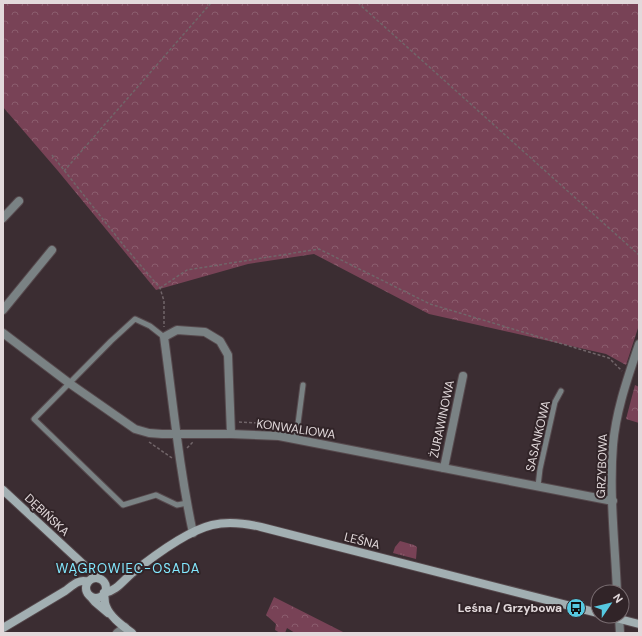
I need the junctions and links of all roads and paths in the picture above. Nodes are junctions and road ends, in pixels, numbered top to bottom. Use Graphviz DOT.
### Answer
graph roads {
  1 [pos="211,3"];
  2 [pos="358,3"];
  3 [pos="52,155"];
  4 [pos="64,171"];
  5 [pos="19,201"];
  6 [pos="3,218"];
  7 [pos="52,250"];
  8 [pos="639,255"];
  9 [pos="160,288"];
  10 [pos="3,310"];
  11 [pos="3,333"];
  12 [pos="164,337"];
  13 [pos="639,344"];
  14 [pos="463,376"];
  15 [pos="628,377"];
  16 [pos="69,383"];
  17 [pos="303,385"];
  18 [pos="562,391"];
  19 [pos="177,434"];
  20 [pos="231,434"];
  21 [pos="196,439"];
  22 [pos="296,439"];
  23 [pos="153,440"];
  24 [pos="185,449"];
  25 [pos="174,455"];
  26 [pos="444,468"];
  27 [pos="538,486"];
  28 [pos="3,490"];
  29 [pos="613,500"];
  30 [pos="187,504"];
  31 [pos="193,533"];
  32 [pos="75,558"];
  33 [pos="131,575"];
  34 [pos="101,580"];
  35 [pos="88,582"];
  36 [pos="617,584"];
  37 [pos="66,591"];
  38 [pos="104,593"];
  39 [pos="89,594"];
  40 [pos="590,611"];
  41 [pos="112,616"];
  42 [pos="126,627"];
  43 [pos="3,628"];
  44 [pos="117,633"];
  45 [pos="132,633"];
  1 -- 4 [label="path"];
  2 -- 8 [label="path"];
  3 -- 4 [label="path"];
  4 -- 9 [label="path"];
  5 -- 6 [label="street"];
  7 -- 10 [label="street"];
  9 -- 12 [label="path"];
  9 -- 15 [label="path"];
  11 -- 16 [label="street, KONWALIOWA"];
  12 -- 16 [label="lane"];
  12 -- 19 [label="street"];
  12 -- 20 [label="street"];
  13 -- 15 [label="street, GRZYBOWA"];
  14 -- 26 [label="street, ŻURAWINOWA"];
  15 -- 29 [label="street, GRZYBOWA"];
  16 -- 19 [label="street, KONWALIOWA"];
  16 -- 30 [label="lane"];
  17 -- 22 [label="lane"];
  18 -- 27 [label="lane, SASANKOWA"];
  19 -- 20 [label="street, KONWALIOWA"];
  19 -- 30 [label="street"];
  20 -- 22 [label="street, KONWALIOWA"];
  21 -- 24 [label="path"];
  22 -- 26 [label="street, KONWALIOWA"];
  23 -- 25 [label="path"];
  26 -- 27 [label="street, KONWALIOWA"];
  27 -- 29 [label="street, KONWALIOWA"];
  28 -- 32 [label="street, DĘBIŃSKA"];
  29 -- 36 [label="street, GRZYBOWA"];
  30 -- 31 [label="street"];
  31 -- 33 [label="street, LEŚNA"];
  31 -- 40 [label="street, LEŚNA"];
  32 -- 34 [label="street, DĘBIŃSKA"];
  32 -- 35 [label="street, DĘBIŃSKA"];
  33 -- 34 [label="street, LEŚNA"];
  33 -- 38 [label="street, LEŚNA"];
  34 -- 35 [label="street"];
  34 -- 38 [label="street"];
  35 -- 37 [label="street"];
  35 -- 39 [label="street"];
  37 -- 39 [label="street"];
  37 -- 43 [label="street"];
  38 -- 39 [label="street"];
  38 -- 41 [label="street"];
  39 -- 41 [label="street"];
  41 -- 42 [label="street"];
  42 -- 44 [label="street"];
  42 -- 45 [label="street"];
}
